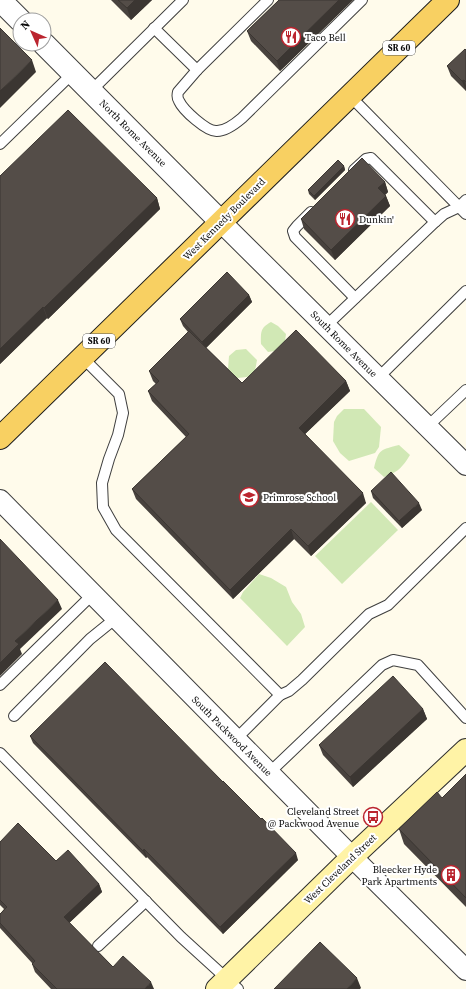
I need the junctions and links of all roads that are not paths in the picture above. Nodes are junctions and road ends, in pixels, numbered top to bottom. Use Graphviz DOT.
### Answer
graph roads {
  1 [pos="0,0"];
  2 [pos="183,0"];
  3 [pos="268,0"];
  4 [pos="362,0"];
  5 [pos="448,0"];
  6 [pos="12,12"];
  7 [pos="154,28"];
  8 [pos="52,52"];
  9 [pos="197,70"];
  10 [pos="73,73"];
  11 [pos="91,91"];
  12 [pos="349,95"];
  13 [pos="0,144"];
  14 [pos="344,179"];
  15 [pos="318,205"];
  16 [pos="464,207"];
  17 [pos="221,222"];
  18 [pos="435,222"];
  19 [pos="466,291"];
  20 [pos="355,298"];
  21 [pos="326,326"];
  22 [pos="82,357"];
  23 [pos="378,378"];
  24 [pos="466,390"];
  25 [pos="428,427"];
  26 [pos="0,438"];
  27 [pos="466,465"];
  28 [pos="0,500"];
  29 [pos="466,528"];
  30 [pos="93,594"];
  31 [pos="116,618"];
  32 [pos="0,685"];
  33 [pos="280,695"];
  34 [pos="14,716"];
  35 [pos="466,718"];
  36 [pos="236,739"];
  37 [pos="466,750"];
  38 [pos="0,753"];
  39 [pos="269,773"];
  40 [pos="352,857"];
  41 [pos="146,901"];
  42 [pos="98,946"];
  43 [pos="466,970"];
  44 [pos="227,986"];
  1 -- 6 [label="street"];
  2 -- 7 [label="lane"];
  3 -- 9 [label="lane"];
  4 -- 9 [label="lane"];
  5 -- 12 [label="main road, West Kennedy Boulevard / SR 60"];
  7 -- 9 [label="lane"];
  7 -- 11 [label="lane"];
  8 -- 10 [label="street, North Rome Avenue"];
  10 -- 11 [label="street, North Rome Avenue"];
  10 -- 13 [label="lane"];
  11 -- 17 [label="street, North Rome Avenue"];
  12 -- 16 [label="lane"];
  12 -- 17 [label="main road, West Kennedy Boulevard / SR 60"];
  14 -- 18 [label="lane"];
  15 -- 20 [label="lane"];
  16 -- 18 [label="lane"];
  17 -- 21 [label="street, South Rome Avenue"];
  17 -- 22 [label="main road, West Kennedy Boulevard / SR 60"];
  18 -- 20 [label="lane"];
  19 -- 23 [label="lane"];
  20 -- 21 [label="lane"];
  21 -- 23 [label="street, South Rome Avenue"];
  22 -- 26 [label="main road, West Kennedy Boulevard / SR 60"];
  22 -- 33 [label="lane"];
  23 -- 25 [label="street, South Rome Avenue"];
  24 -- 25 [label="lane"];
  25 -- 27 [label="street, South Rome Avenue"];
  28 -- 30 [label="street, South Packwood Avenue"];
  29 -- 33 [label="lane"];
  30 -- 31 [label="street, South Packwood Avenue"];
  30 -- 32 [label="lane"];
  31 -- 34 [label="lane"];
  31 -- 36 [label="street, South Packwood Avenue"];
  33 -- 36 [label="lane"];
  35 -- 39 [label="lane"];
  36 -- 39 [label="street, South Packwood Avenue"];
  37 -- 40 [label="main road, West Cleveland Street"];
  38 -- 41 [label="lane"];
  39 -- 40 [label="street, South Packwood Avenue"];
  40 -- 43 [label="street, South Packwood Avenue"];
  40 -- 44 [label="main road, West Cleveland Street"];
  41 -- 42 [label="lane"];
  41 -- 44 [label="lane"];
}
